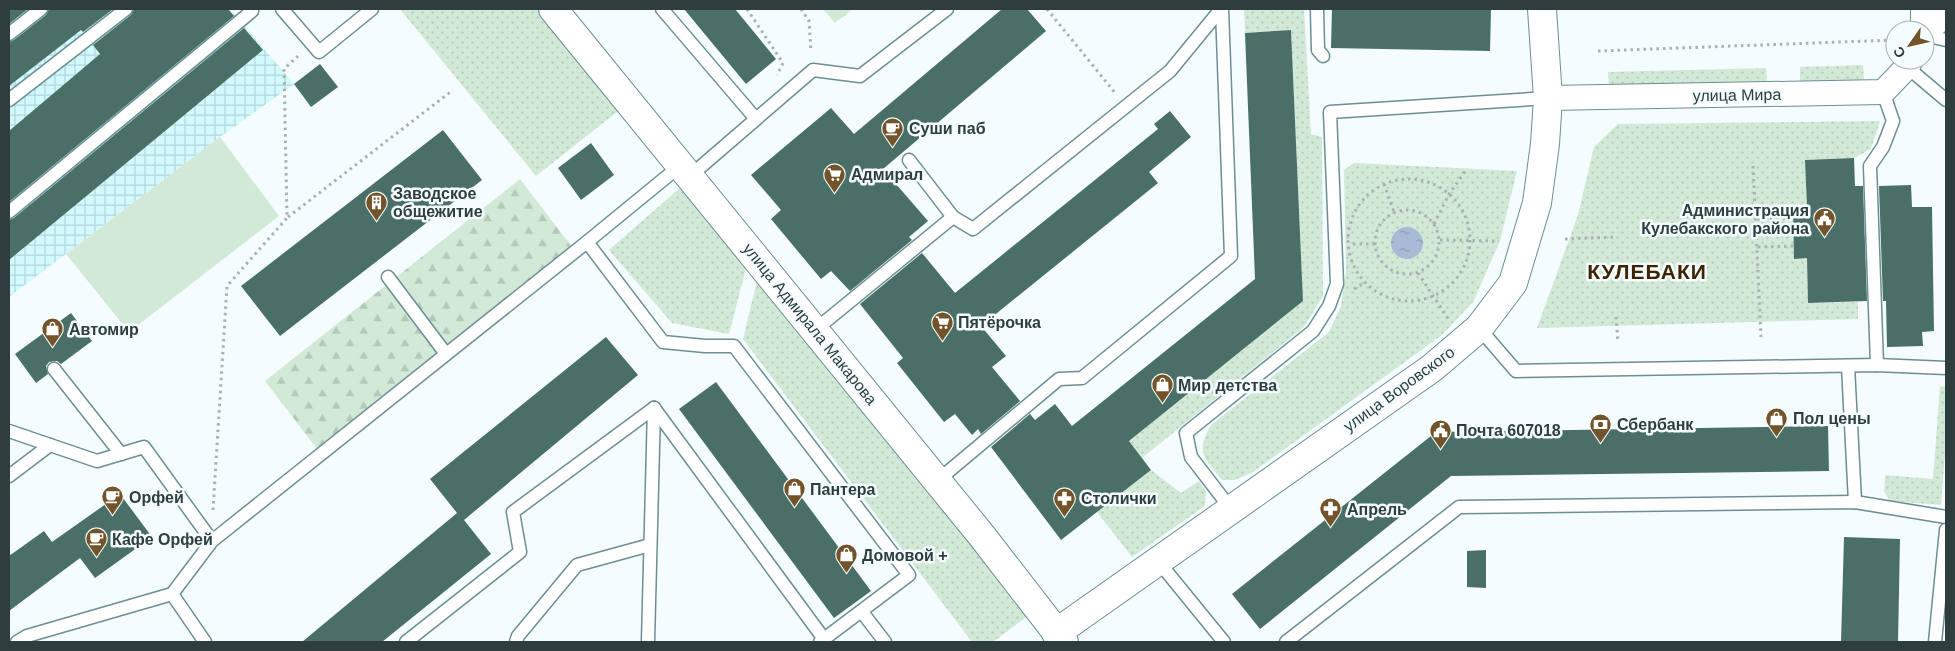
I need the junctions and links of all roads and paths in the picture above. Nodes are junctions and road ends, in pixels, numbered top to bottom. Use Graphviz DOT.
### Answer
graph roads {
  1 [pos="41,9"];
  2 [pos="126,9"];
  3 [pos="282,9"];
  4 [pos="372,9"];
  5 [pos="553,9"];
  6 [pos="662,9"];
  7 [pos="747,9"];
  8 [pos="801,9"];
  9 [pos="947,9"];
  10 [pos="1047,9"];
  11 [pos="1222,9"];
  12 [pos="1317,9"];
  13 [pos="1542,9"];
  14 [pos="252,11"];
  15 [pos="1946,15"];
  16 [pos="1935,24"];
  17 [pos="9,34"];
  18 [pos="1885,40"];
  19 [pos="312,44"];
  20 [pos="1598,51"];
  21 [pos="1322,56"];
  22 [pos="813,70"];
  23 [pos="1903,70"];
  24 [pos="1915,70"];
  25 [pos="775,79"];
  26 [pos="453,90"];
  27 [pos="1883,92"];
  28 [pos="1548,98"];
  29 [pos="9,100"];
  30 [pos="1946,100"];
  31 [pos="1126,106"];
  32 [pos="756,119"];
  33 [pos="909,160"];
  34 [pos="1753,166"];
  35 [pos="1467,169"];
  36 [pos="686,171"];
  37 [pos="1384,184"];
  38 [pos="1449,194"];
  39 [pos="9,212"];
  40 [pos="1394,212"];
  41 [pos="953,217"];
  42 [pos="287,218"];
  43 [pos="1793,218"];
  44 [pos="1757,219"];
  45 [pos="1434,224"];
  46 [pos="1794,231"];
  47 [pos="1757,232"];
  48 [pos="1614,237"];
  49 [pos="1565,239"];
  50 [pos="1440,240"];
  51 [pos="1470,240"];
  52 [pos="1500,241"];
  53 [pos="587,242"];
  54 [pos="1347,244"];
  55 [pos="1375,244"];
  56 [pos="1794,246"];
  57 [pos="1758,247"];
  58 [pos="1418,273"];
  59 [pos="388,276"];
  60 [pos="1432,297"];
  61 [pos="1616,317"];
  62 [pos="1452,324"];
  63 [pos="1479,328"];
  64 [pos="815,330"];
  65 [pos="1762,337"];
  66 [pos="1618,342"];
  67 [pos="446,354"];
  68 [pos="1877,364"];
  69 [pos="1848,366"];
  70 [pos="1946,368"];
  71 [pos="54,369"];
  72 [pos="654,408"];
  73 [pos="9,431"];
  74 [pos="50,445"];
  75 [pos="121,454"];
  76 [pos="9,476"];
  77 [pos="937,481"];
  78 [pos="1855,502"];
  79 [pos="1231,509"];
  80 [pos="1946,517"];
  81 [pos="1946,530"];
  82 [pos="212,541"];
  83 [pos="650,545"];
  84 [pos="1158,561"];
  85 [pos="172,594"];
  86 [pos="862,612"];
  87 [pos="1939,638"];
  88 [pos="1055,639"];
  89 [pos="25,640"];
  90 [pos="822,640"];
  91 [pos="204,642"];
  92 [pos="406,642"];
  93 [pos="516,642"];
  94 [pos="648,642"];
  95 [pos="885,642"];
  96 [pos="1224,642"];
  97 [pos="1286,642"];
  1 -- 17 [label="lane"];
  2 -- 29 [label="lane"];
  3 -- 19 [label="lane"];
  4 -- 19 [label="lane"];
  5 -- 36 [label="street, улица Адмирала Макарова"];
  6 -- 32 [label="lane"];
  7 -- 25 [label="path"];
  8 -- 22 [label="path"];
  9 -- 22 [label="lane"];
  10 -- 31 [label="path"];
  11 -- 31 [label="lane"];
  11 -- 77 [label="lane"];
  12 -- 21 [label="lane"];
  13 -- 28 [label="street, улица Воровского"];
  14 -- 39 [label="lane"];
  15 -- 16 [label="street"];
  18 -- 20 [label="path"];
  19 -- 42 [label="path"];
  22 -- 32 [label="lane"];
  23 -- 27 [label="street"];
  24 -- 30 [label="lane"];
  26 -- 42 [label="path"];
  27 -- 28 [label="street, улица Мира"];
  27 -- 68 [label="lane"];
  28 -- 63 [label="street, улица Воровского"];
  28 -- 79 [label="lane"];
  31 -- 41 [label="lane"];
  32 -- 36 [label="lane"];
  33 -- 41 [label="lane"];
  34 -- 44 [label="path"];
  35 -- 38 [label="path"];
  36 -- 53 [label="lane"];
  36 -- 64 [label="street, улица Адмирала Макарова"];
  37 -- 38 [label="path"];
  37 -- 40 [label="path"];
  37 -- 54 [label="path"];
  38 -- 45 [label="path"];
  38 -- 51 [label="path"];
  40 -- 45 [label="path"];
  40 -- 55 [label="path"];
  41 -- 64 [label="lane"];
  42 -- 82 [label="path"];
  43 -- 44 [label="path"];
  44 -- 47 [label="path"];
  45 -- 50 [label="path"];
  46 -- 47 [label="path"];
  47 -- 57 [label="path"];
  48 -- 49 [label="path"];
  50 -- 51 [label="path"];
  50 -- 58 [label="path"];
  51 -- 52 [label="path"];
  51 -- 60 [label="path"];
  53 -- 67 [label="lane"];
  53 -- 86 [label="lane"];
  54 -- 55 [label="path"];
  54 -- 60 [label="path"];
  55 -- 58 [label="path"];
  56 -- 57 [label="path"];
  57 -- 65 [label="path"];
  58 -- 60 [label="path"];
  59 -- 67 [label="lane"];
  60 -- 62 [label="path"];
  61 -- 66 [label="path"];
  63 -- 69 [label="lane"];
  63 -- 79 [label="street, улица Воровского"];
  64 -- 77 [label="street, улица Адмирала Макарова"];
  67 -- 82 [label="lane"];
  68 -- 69 [label="lane"];
  68 -- 70 [label="lane"];
  69 -- 78 [label="lane"];
  71 -- 75 [label="lane"];
  72 -- 83 [label="lane"];
  72 -- 90 [label="lane"];
  72 -- 92 [label="lane"];
  73 -- 74 [label="lane"];
  74 -- 75 [label="lane"];
  74 -- 76 [label="lane"];
  75 -- 82 [label="lane"];
  77 -- 88 [label="street, улица Адмирала Макарова"];
  78 -- 80 [label="lane"];
  78 -- 97 [label="lane"];
  79 -- 84 [label="street, улица Воровского"];
  81 -- 87 [label="lane"];
  82 -- 85 [label="lane"];
  83 -- 93 [label="lane"];
  83 -- 94 [label="lane"];
  84 -- 88 [label="street, улица Воровского"];
  84 -- 96 [label="lane"];
  85 -- 89 [label="lane"];
  85 -- 91 [label="lane"];
  86 -- 90 [label="lane"];
  86 -- 95 [label="lane"];
}
